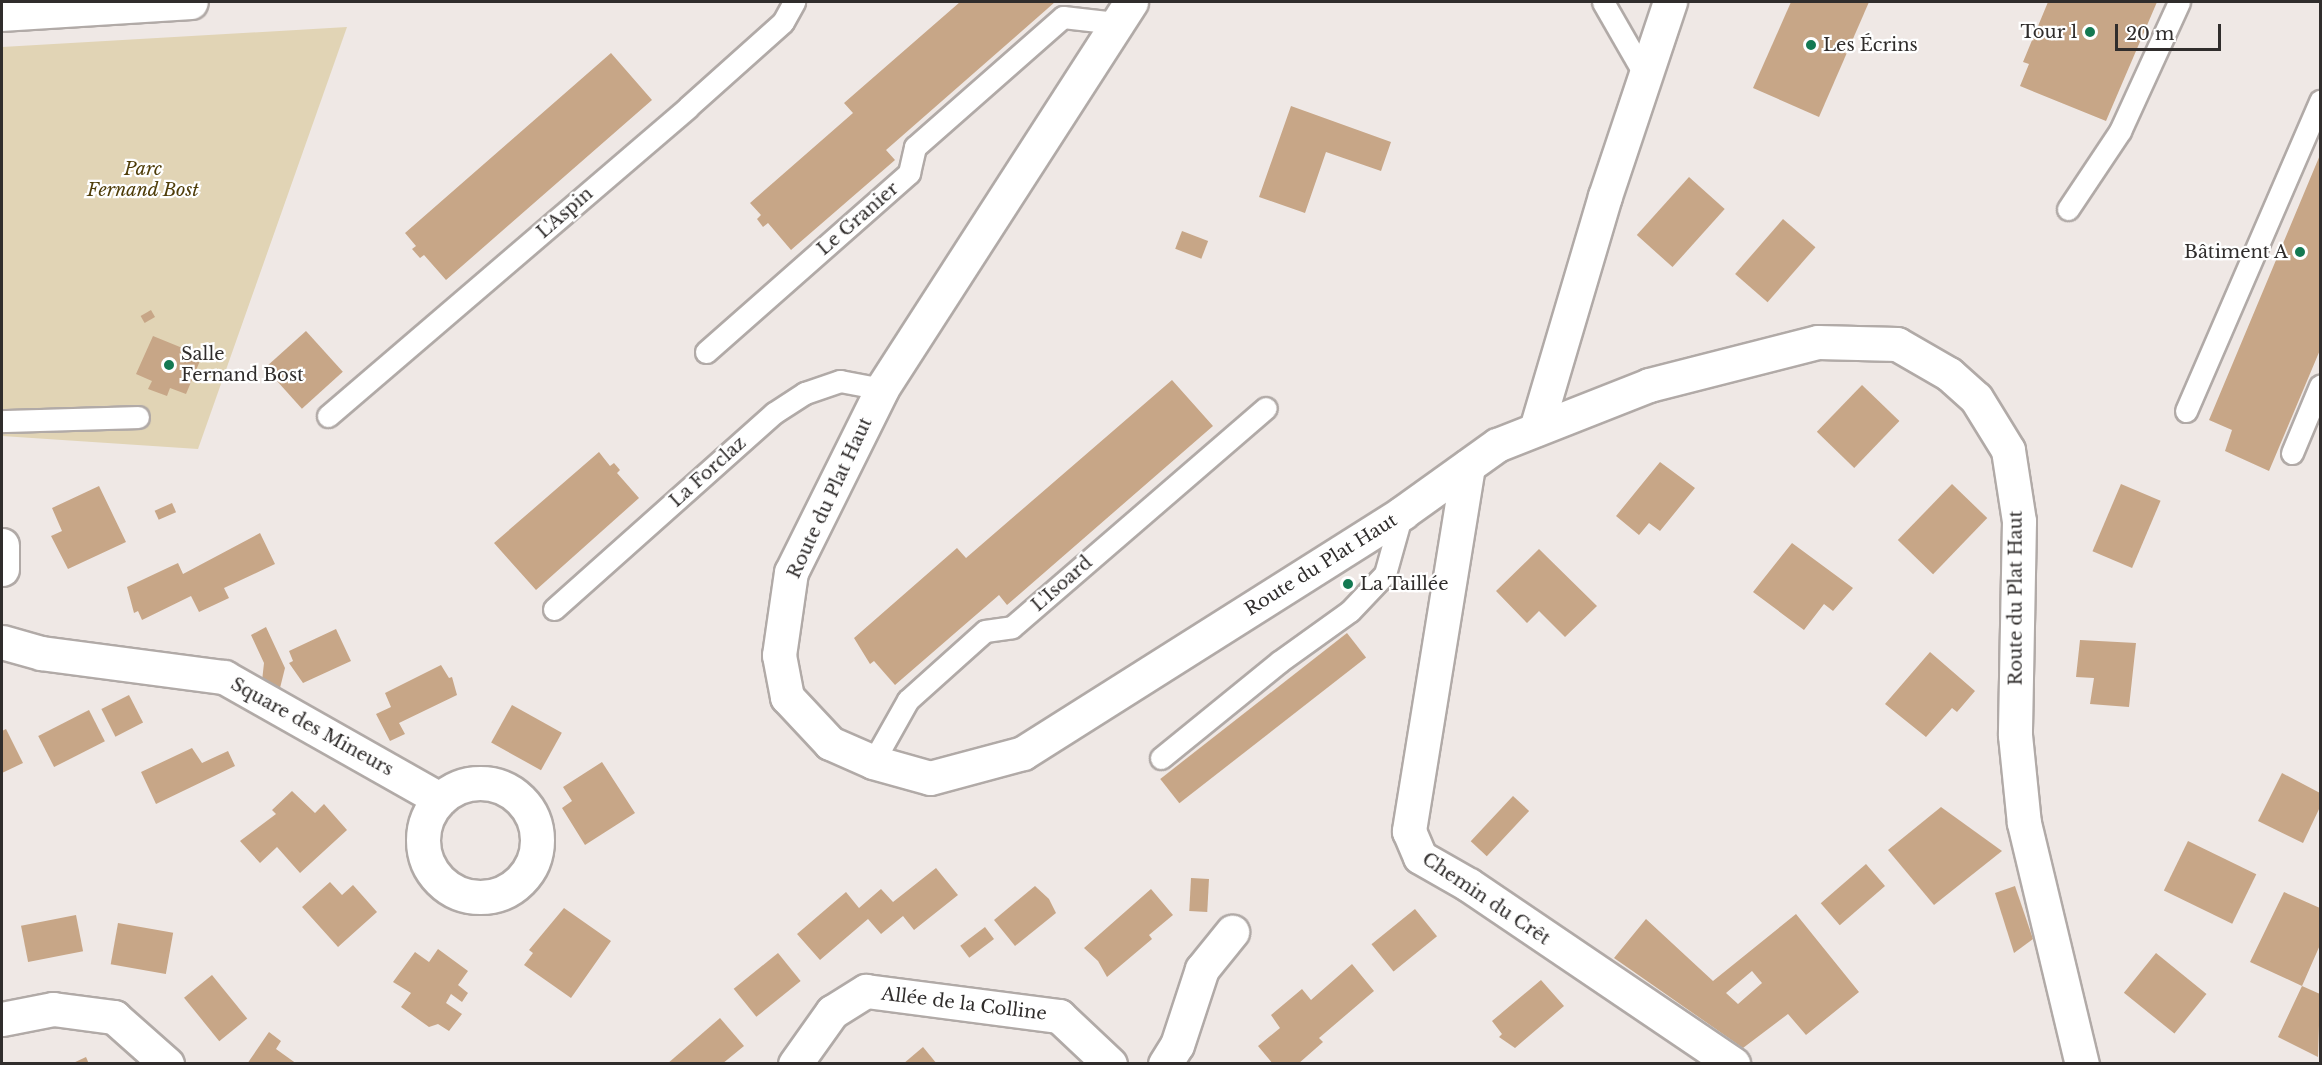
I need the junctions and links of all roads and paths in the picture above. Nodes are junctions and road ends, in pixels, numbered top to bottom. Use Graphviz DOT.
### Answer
graph roads {
  1 [pos="191,2"];
  2 [pos="794,2"];
  3 [pos="1603,2"];
  4 [pos="1670,2"];
  5 [pos="2179,2"];
  6 [pos="1124,12"];
  7 [pos="2,14"];
  8 [pos="1644,75"];
  9 [pos="2320,101"];
  10 [pos="2068,209"];
  11 [pos="706,352"];
  12 [pos="2320,386"];
  13 [pos="882,389"];
  14 [pos="1266,408"];
  15 [pos="2186,411"];
  16 [pos="328,416"];
  17 [pos="138,417"];
  18 [pos="2,421"];
  19 [pos="1536,429"];
  20 [pos="2292,453"];
  21 [pos="1468,465"];
  22 [pos="1402,513"];
  23 [pos="2,545"];
  24 [pos="2,569"];
  25 [pos="554,609"];
  26 [pos="2,642"];
  27 [pos="1161,758"];
  28 [pos="873,762"];
  29 [pos="440,799"];
  30 [pos="1232,932"];
  31 [pos="2,1019"];
  32 [pos="167,1064"];
  33 [pos="795,1064"];
  34 [pos="1110,1064"];
  35 [pos="1165,1064"];
  36 [pos="1733,1064"];
  37 [pos="2082,1064"];
  1 -- 7 [label="street"];
  2 -- 16 [label="lane, L'Aspin"];
  3 -- 8 [label="lane"];
  4 -- 8 [label="street"];
  5 -- 10 [label="lane"];
  6 -- 11 [label="lane, Le Granier"];
  6 -- 13 [label="street, Route du Plat Haut"];
  8 -- 19 [label="street"];
  9 -- 15 [label="lane"];
  12 -- 20 [label="lane"];
  13 -- 25 [label="lane, La Forclaz"];
  13 -- 28 [label="street, Route du Plat Haut"];
  14 -- 28 [label="lane, L'Isoard"];
  17 -- 18 [label="lane"];
  19 -- 21 [label="street, Route du Plat Haut"];
  19 -- 37 [label="street, Route du Plat Haut"];
  21 -- 22 [label="street, Route du Plat Haut"];
  21 -- 36 [label="street, Chemin du Crêt"];
  22 -- 27 [label="lane"];
  22 -- 28 [label="street, Route du Plat Haut"];
  23 -- 24 [label="street"];
  26 -- 29 [label="street, Square des Mineurs"];
  30 -- 35 [label="street"];
  31 -- 32 [label="street"];
  33 -- 34 [label="street, Allée de la Colline"];
}
